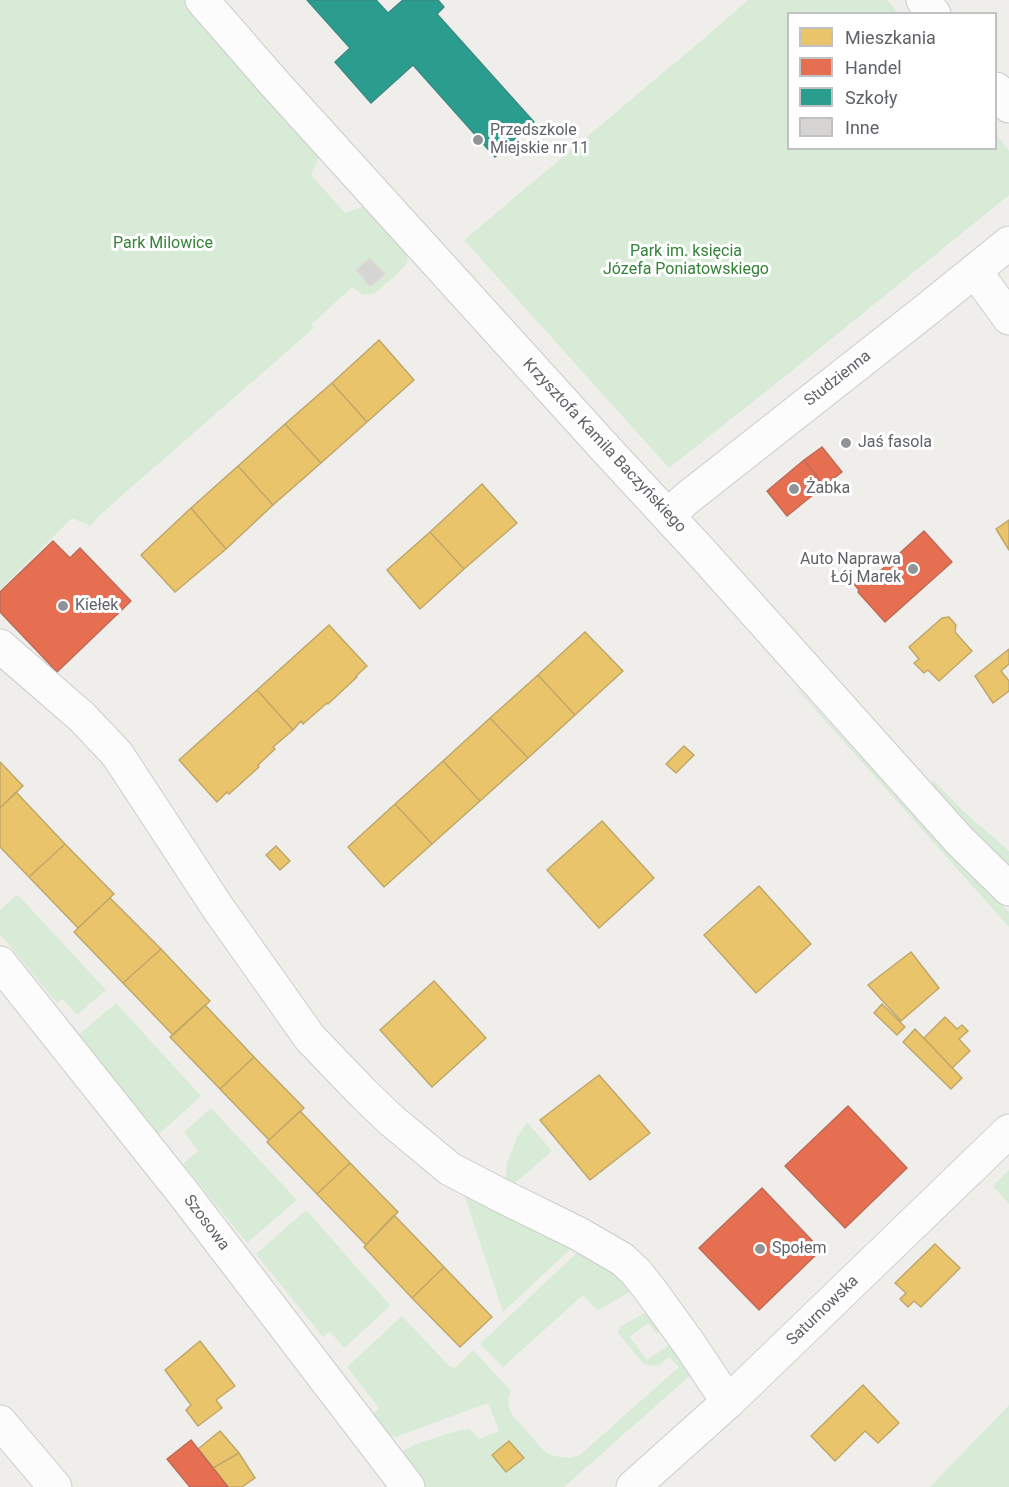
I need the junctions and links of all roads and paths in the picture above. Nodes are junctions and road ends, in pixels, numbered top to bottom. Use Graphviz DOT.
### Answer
graph roads {
  1 [pos="202,0"];
  2 [pos="923,0"];
  3 [pos="932,12"];
  4 [pos="997,90"];
  5 [pos="1009,106"];
  6 [pos="1009,243"];
  7 [pos="975,271"];
  8 [pos="1009,318"];
  9 [pos="668,516"];
  10 [pos="2,651"];
  11 [pos="1009,889"];
  12 [pos="0,963"];
  13 [pos="1009,1131"];
  14 [pos="728,1402"];
  15 [pos="0,1422"];
  16 [pos="55,1487"];
  17 [pos="408,1487"];
  18 [pos="633,1487"];
  1 -- 9 [label="street, Krzysztofa Kamila Baczyńskiego"];
  2 -- 3 [label="street"];
  4 -- 5 [label="street"];
  6 -- 7 [label="street, Studzienna"];
  7 -- 8 [label="street"];
  7 -- 9 [label="street, Studzienna"];
  9 -- 11 [label="street, Krzysztofa Kamila Baczyńskiego"];
  10 -- 14 [label="street"];
  12 -- 17 [label="street, Szosowa"];
  13 -- 14 [label="street, Saturnowska"];
  14 -- 18 [label="street, Saturnowska"];
  15 -- 16 [label="street"];
}
